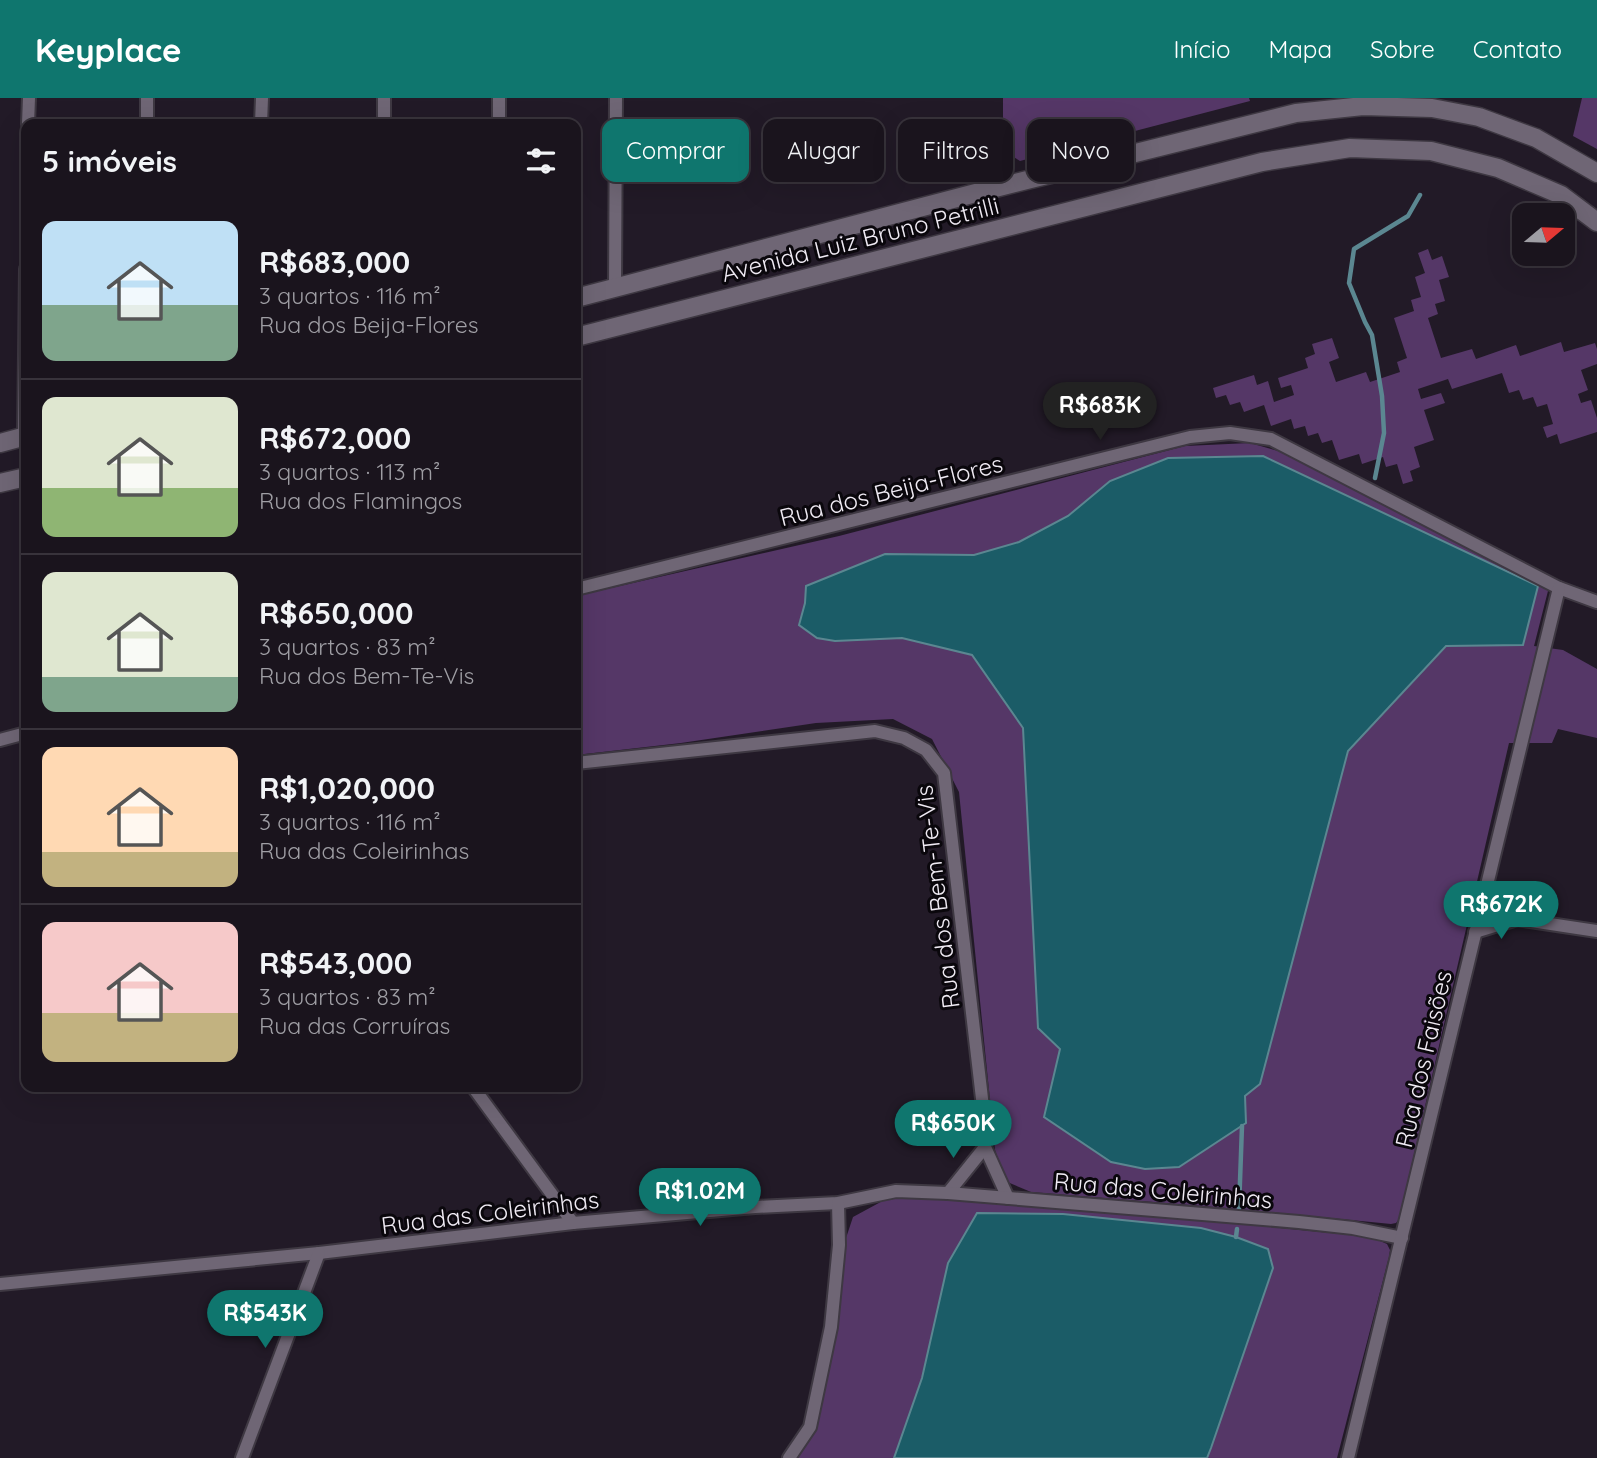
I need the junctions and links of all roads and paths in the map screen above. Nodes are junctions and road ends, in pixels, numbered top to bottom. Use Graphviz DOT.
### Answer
graph roads {
  1 [pos="29,98"];
  2 [pos="147,98"];
  3 [pos="261,98"];
  4 [pos="384,98"];
  5 [pos="499,98"];
  6 [pos="616,98"];
  7 [pos="28,119"];
  8 [pos="147,119"];
  9 [pos="261,119"];
  10 [pos="384,119"];
  11 [pos="499,119"];
  12 [pos="1597,173"];
  13 [pos="1597,222"];
  14 [pos="615,288"];
  15 [pos="581,297"];
  16 [pos="581,336"];
  17 [pos="21,438"];
  18 [pos="0,443"];
  19 [pos="21,478"];
  20 [pos="0,484"];
  21 [pos="581,588"];
  22 [pos="1559,588"];
  23 [pos="1597,601"];
  24 [pos="21,734"];
  25 [pos="0,740"];
  26 [pos="581,762"];
  27 [pos="1485,893"];
  28 [pos="1517,919"];
  29 [pos="1597,931"];
  30 [pos="1475,932"];
  31 [pos="477,1092"];
  32 [pos="985,1147"];
  33 [pos="948,1193"];
  34 [pos="1008,1198"];
  35 [pos="838,1203"];
  36 [pos="573,1223"];
  37 [pos="1402,1238"];
  38 [pos="319,1253"];
  39 [pos="0,1284"];
  40 [pos="242,1458"];
  41 [pos="789,1458"];
  42 [pos="1348,1458"];
  1 -- 7 [label="street"];
  2 -- 8 [label="street"];
  3 -- 9 [label="street"];
  4 -- 10 [label="street"];
  5 -- 11 [label="street"];
  6 -- 14 [label="street"];
  12 -- 14 [label="main road, Avenida Luiz Bruno Petrilli"];
  13 -- 16 [label="main road, Avenida Luiz Bruno Petrilli"];
  14 -- 15 [label="main road, Avenida Luiz Bruno Petrilli"];
  17 -- 18 [label="main road"];
  19 -- 20 [label="main road"];
  21 -- 22 [label="street, Rua dos Beija-Flores"];
  22 -- 23 [label="street, Rua dos Beija-Flores"];
  22 -- 27 [label="street, Rua dos Faisões"];
  24 -- 25 [label="street"];
  26 -- 32 [label="street, Rua dos Bem-Te-Vis"];
  27 -- 28 [label="street"];
  27 -- 30 [label="street, Rua dos Faisões"];
  28 -- 29 [label="street"];
  28 -- 30 [label="street"];
  30 -- 37 [label="street, Rua dos Faisões"];
  31 -- 36 [label="street"];
  32 -- 33 [label="street"];
  32 -- 34 [label="street, Rua dos Bem-Te-Vis"];
  33 -- 34 [label="street, Rua das Coleirinhas"];
  33 -- 35 [label="street, Rua das Coleirinhas"];
  34 -- 37 [label="street, Rua das Coleirinhas"];
  35 -- 36 [label="street, Rua das Coleirinhas"];
  35 -- 41 [label="street"];
  36 -- 38 [label="street, Rua das Coleirinhas"];
  37 -- 42 [label="street, Rua dos Faisões"];
  38 -- 39 [label="street, Rua das Coleirinhas"];
  38 -- 40 [label="street"];
}
